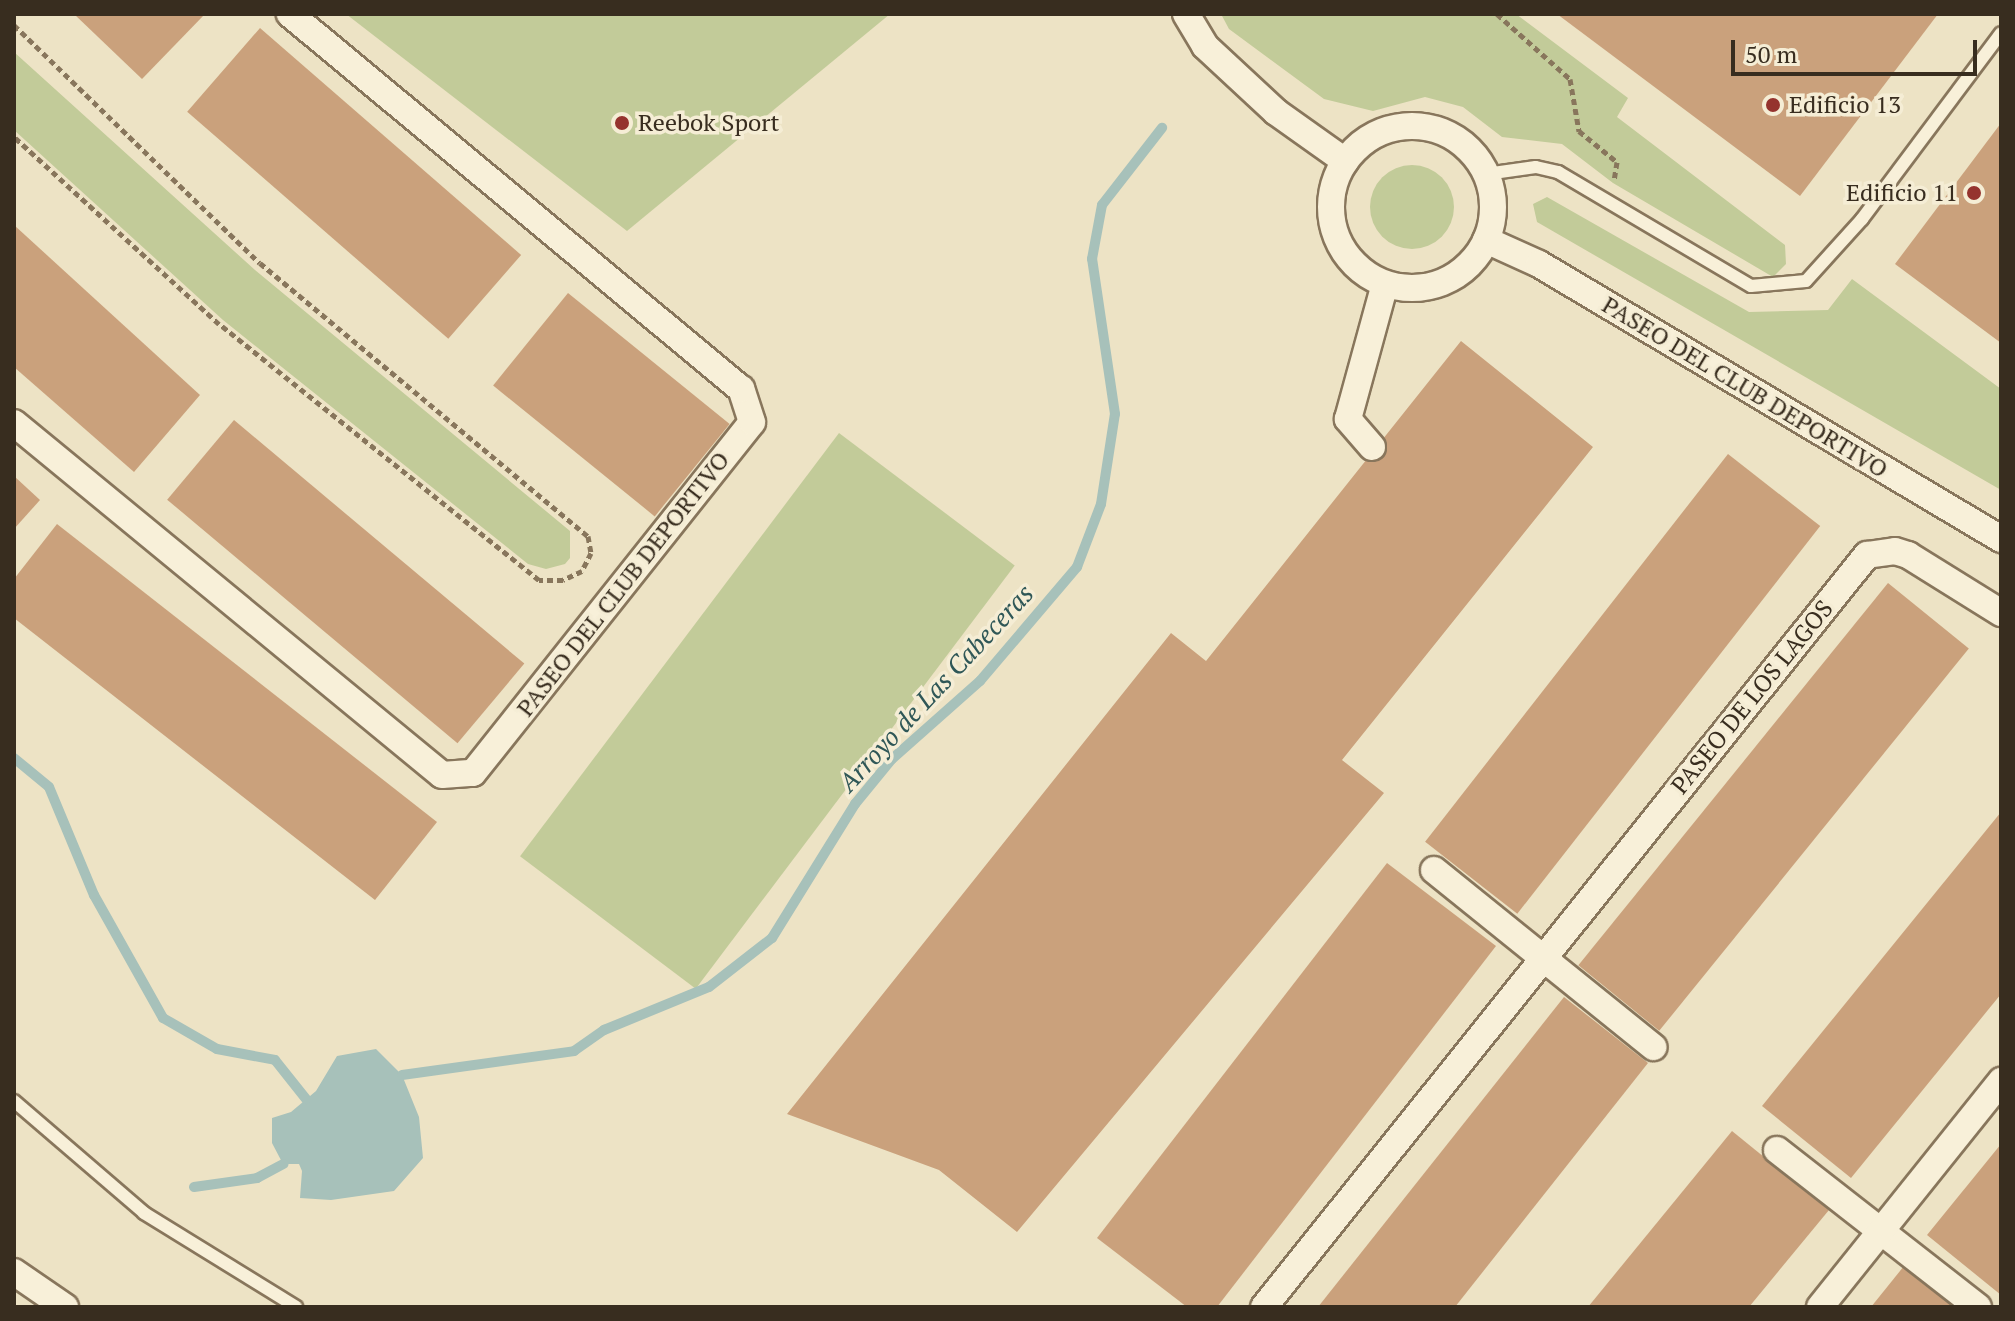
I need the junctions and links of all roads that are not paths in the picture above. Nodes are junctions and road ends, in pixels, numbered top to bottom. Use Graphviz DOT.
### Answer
graph roads {
  1 [pos="290,14"];
  2 [pos="1186,14"];
  3 [pos="2001,33"];
  4 [pos="1345,161"];
  5 [pos="1486,174"];
  6 [pos="1486,240"];
  7 [pos="1385,284"];
  8 [pos="14,423"];
  9 [pos="1372,447"];
  10 [pos="2001,539"];
  11 [pos="2001,613"];
  12 [pos="1434,870"];
  13 [pos="1543,958"];
  14 [pos="1653,1047"];
  15 [pos="2001,1081"];
  16 [pos="14,1101"];
  17 [pos="1777,1150"];
  18 [pos="1881,1231"];
  19 [pos="14,1272"];
  20 [pos="65,1307"];
  21 [pos="296,1307"];
  22 [pos="1264,1307"];
  23 [pos="1820,1307"];
  24 [pos="1978,1307"];
  1 -- 8 [label="street, PASEO DEL CLUB DEPORTIVO"];
  2 -- 4 [label="street"];
  3 -- 5 [label="lane"];
  4 -- 5 [label="street"];
  4 -- 7 [label="street"];
  5 -- 6 [label="street"];
  6 -- 7 [label="street"];
  6 -- 10 [label="street, PASEO DEL CLUB DEPORTIVO"];
  7 -- 9 [label="street"];
  11 -- 13 [label="street, PASEO DE LOS LAGOS"];
  12 -- 13 [label="street"];
  13 -- 14 [label="street"];
  13 -- 22 [label="street, PASEO DE LOS LAGOS"];
  15 -- 18 [label="street"];
  16 -- 21 [label="lane"];
  17 -- 18 [label="street"];
  18 -- 23 [label="street"];
  18 -- 24 [label="street"];
  19 -- 20 [label="street"];
}
